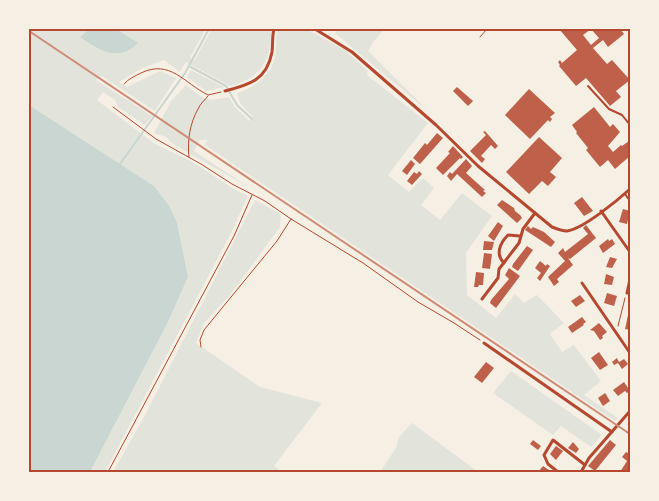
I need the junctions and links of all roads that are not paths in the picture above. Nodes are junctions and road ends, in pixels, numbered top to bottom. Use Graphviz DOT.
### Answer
graph roads {
  1 [pos="274,29"];
  2 [pos="315,29"];
  3 [pos="588,86"];
  4 [pos="225,91"];
  5 [pos="630,125"];
  6 [pos="630,189"];
  7 [pos="625,194"];
  8 [pos="630,201"];
  9 [pos="601,211"];
  10 [pos="535,213"];
  11 [pos="520,236"];
  12 [pos="630,252"];
  13 [pos="504,263"];
  14 [pos="630,279"];
  15 [pos="582,283"];
  16 [pos="627,293"];
  17 [pos="482,299"];
  18 [pos="484,343"];
  19 [pos="630,353"];
  20 [pos="630,411"];
  21 [pos="612,432"];
  22 [pos="585,465"];
  23 [pos="558,472"];
  24 [pos="581,472"];
  1 -- 4 [label="street"];
  2 -- 10 [label="street"];
  3 -- 5 [label="lane"];
  6 -- 7 [label="street"];
  7 -- 8 [label="lane"];
  7 -- 9 [label="street"];
  9 -- 10 [label="street"];
  9 -- 12 [label="street"];
  10 -- 11 [label="street"];
  11 -- 13 [label="street"];
  11 -- 13 [label="street"];
  13 -- 17 [label="street"];
  14 -- 16 [label="street"];
  15 -- 19 [label="street"];
  18 -- 21 [label="street"];
  20 -- 21 [label="street"];
  21 -- 22 [label="street"];
  22 -- 23 [label="street"];
  22 -- 24 [label="street"];
}
